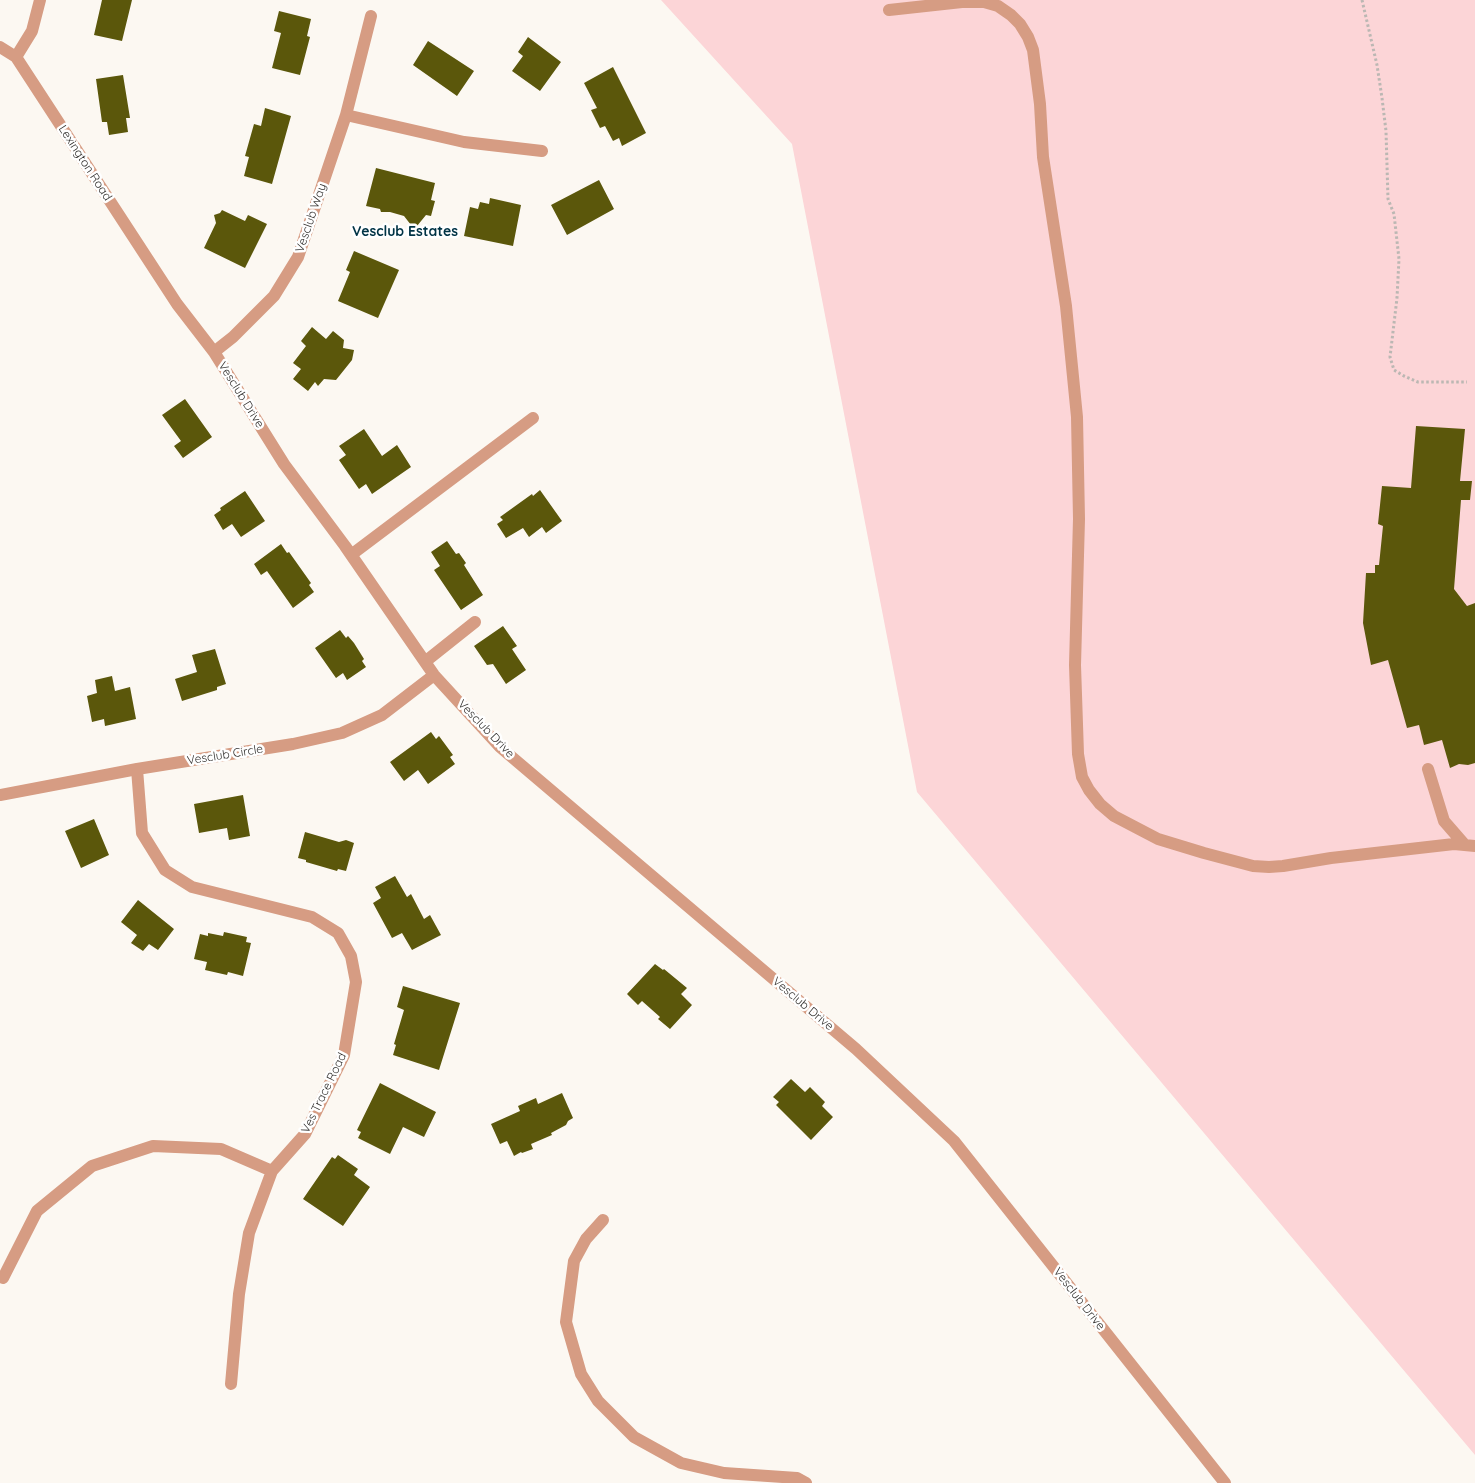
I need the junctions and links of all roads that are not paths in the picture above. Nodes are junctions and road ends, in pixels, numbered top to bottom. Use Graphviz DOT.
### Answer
graph roads {
  1 [pos="40,0"];
  2 [pos="889,10"];
  3 [pos="371,16"];
  4 [pos="0,47"];
  5 [pos="16,57"];
  6 [pos="346,115"];
  7 [pos="542,151"];
  8 [pos="164,284"];
  9 [pos="214,352"];
  10 [pos="533,418"];
  11 [pos="351,555"];
  12 [pos="475,622"];
  13 [pos="426,661"];
  14 [pos="434,675"];
  15 [pos="137,769"];
  16 [pos="1428,769"];
  17 [pos="0,795"];
  18 [pos="1469,845"];
  19 [pos="272,1171"];
  20 [pos="603,1220"];
  21 [pos="3,1278"];
  22 [pos="231,1384"];
  23 [pos="806,1483"];
  24 [pos="1225,1483"];
  1 -- 5 [label="street"];
  2 -- 18 [label="street"];
  3 -- 6 [label="street, Vesclub Way"];
  4 -- 5 [label="street, Lexington Road"];
  5 -- 8 [label="street, Lexington Road"];
  6 -- 7 [label="street"];
  6 -- 9 [label="street, Vesclub Way"];
  8 -- 9 [label="street, Vesclub Drive"];
  9 -- 11 [label="street, Vesclub Drive"];
  10 -- 11 [label="street"];
  11 -- 13 [label="street, Vesclub Drive"];
  12 -- 13 [label="street"];
  13 -- 14 [label="street, Vesclub Drive"];
  14 -- 15 [label="street, Vesclub Circle"];
  14 -- 24 [label="street, Vesclub Drive"];
  15 -- 17 [label="street, Vesclub Circle"];
  15 -- 19 [label="street, Ves Trace Road"];
  16 -- 18 [label="street"];
  19 -- 21 [label="street"];
  19 -- 22 [label="street, Ves Trace Road"];
  20 -- 23 [label="street"];
}
